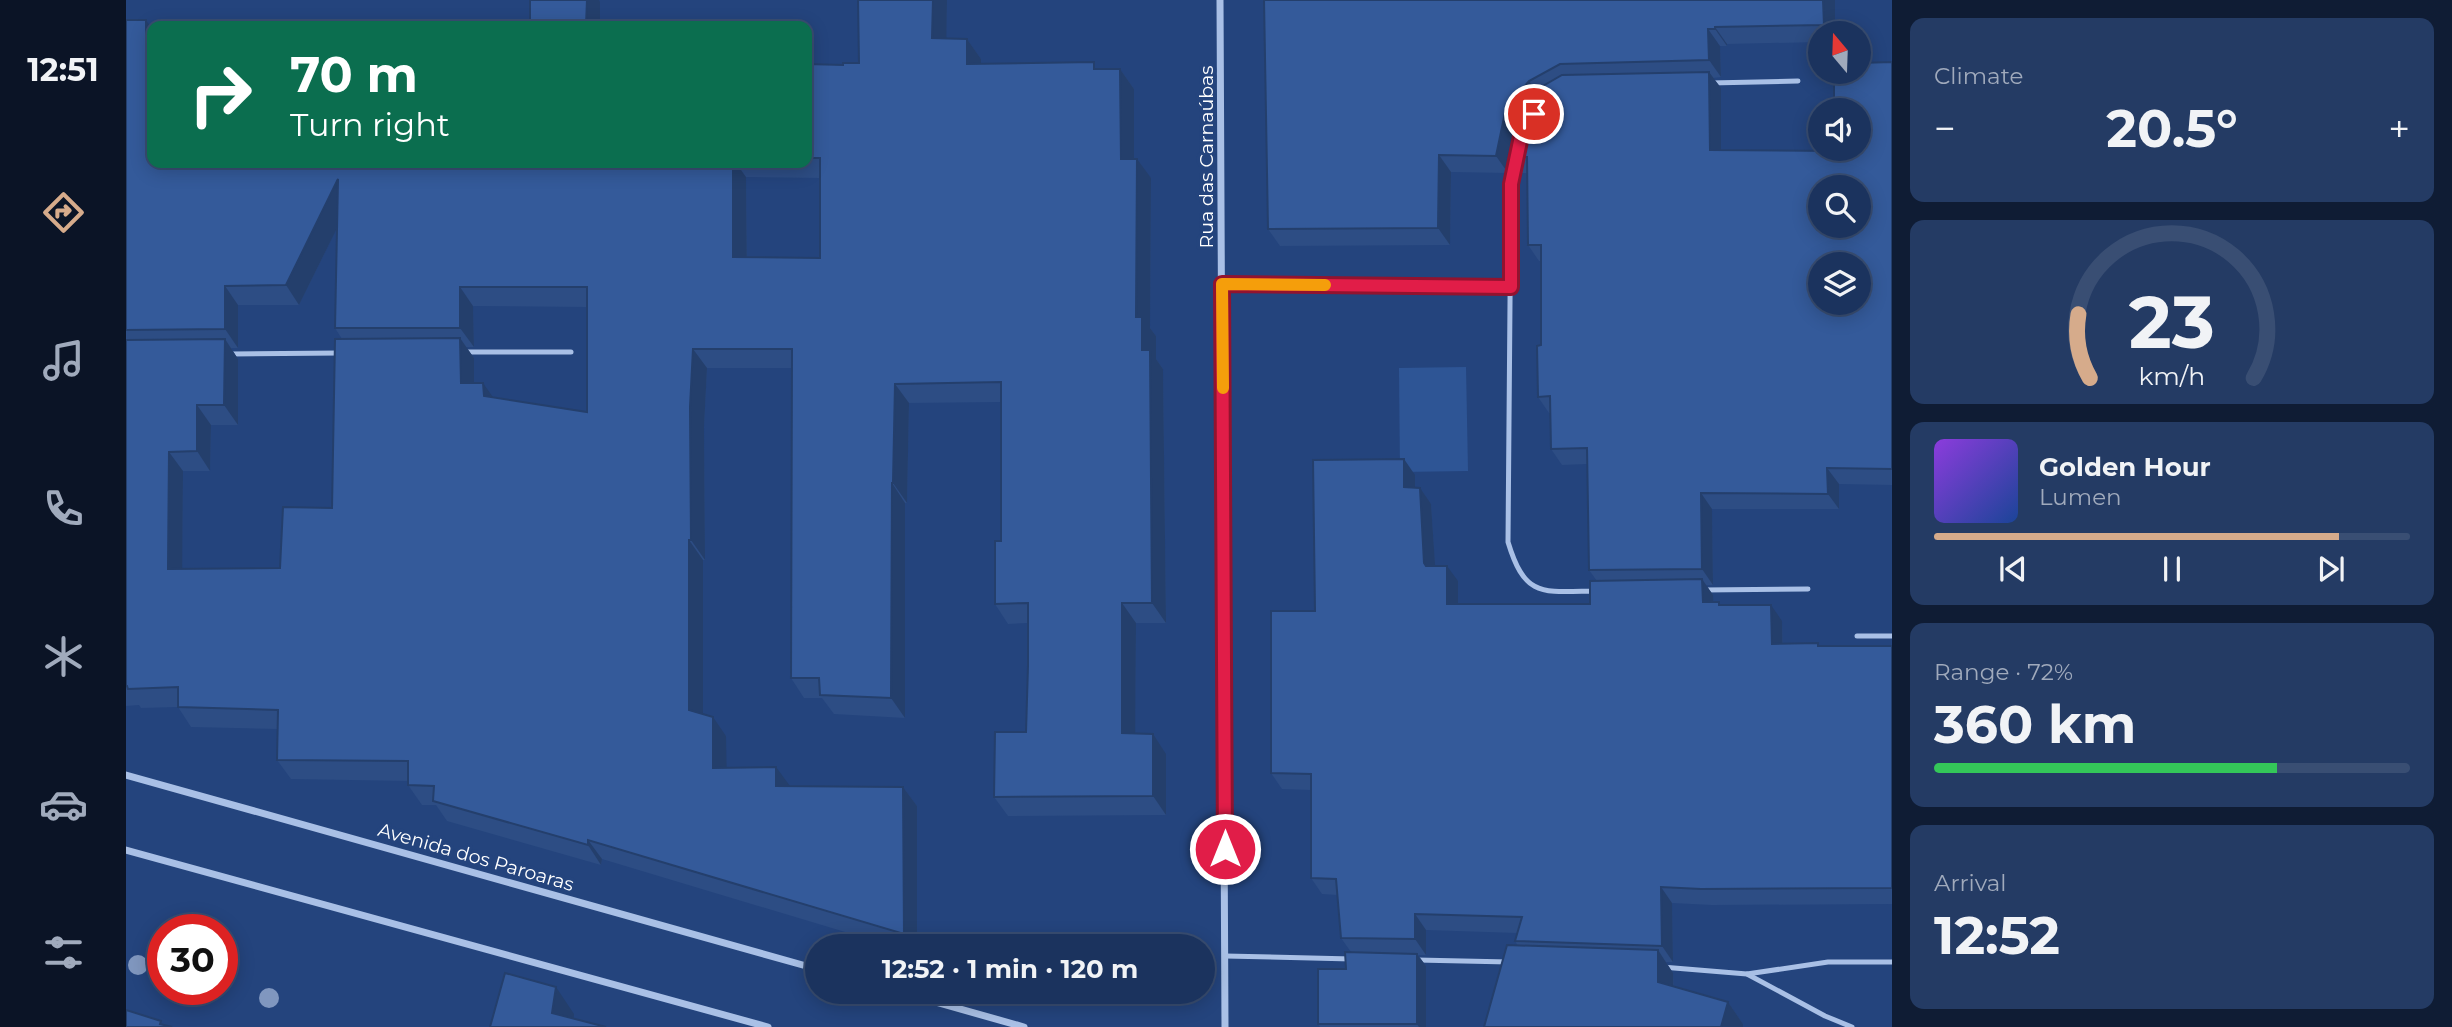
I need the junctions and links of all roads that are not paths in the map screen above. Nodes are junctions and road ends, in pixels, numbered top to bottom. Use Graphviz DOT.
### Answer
graph roads {
  1 [pos="1220,0"];
  2 [pos="1798,80"];
  3 [pos="1705,83"];
  4 [pos="1518,150"];
  5 [pos="1222,284"];
  6 [pos="1511,287"];
  7 [pos="460,352"];
  8 [pos="571,352"];
  9 [pos="348,353"];
  10 [pos="223,354"];
  11 [pos="1808,589"];
  12 [pos="1698,590"];
  13 [pos="1601,591"];
  14 [pos="1857,636"];
  15 [pos="1892,636"];
  16 [pos="126,775"];
  17 [pos="126,850"];
  18 [pos="1225,956"];
  19 [pos="1364,959"];
  20 [pos="1406,960"];
  21 [pos="1517,962"];
  22 [pos="1892,962"];
  23 [pos="805,966"];
  24 [pos="1656,966"];
  25 [pos="1747,974"];
  26 [pos="943,1004"];
  27 [pos="768,1027"];
  28 [pos="1024,1027"];
  29 [pos="1225,1027"];
  30 [pos="1852,1027"];
  1 -- 5 [label="street, Rua das Carnaúbas"];
  2 -- 3 [label="lane"];
  4 -- 6 [label="lane"];
  5 -- 6 [label="lane"];
  5 -- 18 [label="street, Rua das Carnaúbas"];
  6 -- 13 [label="lane"];
  7 -- 8 [label="lane"];
  9 -- 10 [label="lane"];
  11 -- 12 [label="lane"];
  14 -- 15 [label="lane"];
  16 -- 23 [label="street, Avenida dos Paroaras"];
  17 -- 27 [label="street"];
  18 -- 19 [label="lane"];
  18 -- 29 [label="street, Rua das Carnaúbas"];
  20 -- 21 [label="lane"];
  22 -- 25 [label="lane"];
  24 -- 25 [label="lane"];
  25 -- 30 [label="lane"];
  26 -- 28 [label="street"];
}
